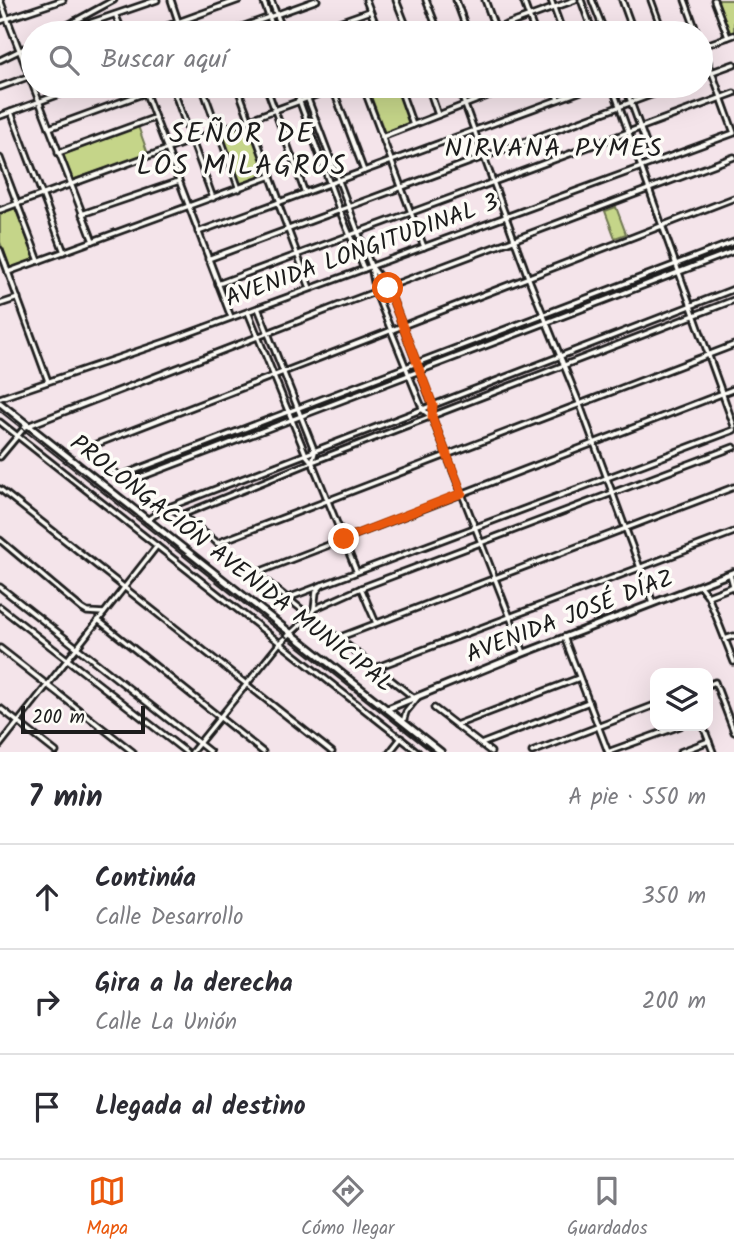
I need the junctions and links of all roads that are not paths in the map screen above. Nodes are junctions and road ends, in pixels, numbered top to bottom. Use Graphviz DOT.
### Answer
graph roads {
  1 [pos="0,0"];
  2 [pos="63,0"];
  3 [pos="157,0"];
  4 [pos="171,0"];
  5 [pos="239,0"];
  6 [pos="263,0"];
  7 [pos="271,0"];
  8 [pos="317,0"];
  9 [pos="366,0"];
  10 [pos="396,0"];
  11 [pos="426,0"];
  12 [pos="456,0"];
  13 [pos="485,0"];
  14 [pos="523,0"];
  15 [pos="551,0"];
  16 [pos="575,0"];
  17 [pos="581,0"];
  18 [pos="593,0"];
  19 [pos="622,0"];
  20 [pos="651,0"];
  21 [pos="685,0"];
  22 [pos="714,0"];
  23 [pos="111,1"];
  24 [pos="554,8"];
  25 [pos="370,10"];
  26 [pos="116,15"];
  27 [pos="277,15"];
  28 [pos="529,17"];
  29 [pos="270,18"];
  30 [pos="7,19"];
  31 [pos="0,21"];
  32 [pos="75,21"];
  33 [pos="97,21"];
  34 [pos="118,21"];
  35 [pos="178,21"];
  36 [pos="181,21"];
  37 [pos="261,21"];
  38 [pos="271,21"];
  39 [pos="279,21"];
  40 [pos="343,21"];
  41 [pos="374,21"];
  42 [pos="404,21"];
  43 [pos="434,21"];
  44 [pos="464,21"];
  45 [pos="493,21"];
  46 [pos="520,21"];
  47 [pos="530,21"];
  48 [pos="559,21"];
  49 [pos="589,21"];
  50 [pos="601,21"];
  51 [pos="630,21"];
  52 [pos="659,21"];
  53 [pos="693,21"];
  54 [pos="734,35"];
  55 [pos="728,37"];
  56 [pos="713,41"];
  57 [pos="20,51"];
  58 [pos="0,60"];
  59 [pos="734,64"];
  60 [pos="713,72"];
  61 [pos="21,80"];
  62 [pos="0,87"];
  63 [pos="734,93"];
  64 [pos="722,97"];
  65 [pos="38,98"];
  66 [pos="48,98"];
  67 [pos="131,98"];
  68 [pos="147,98"];
  69 [pos="176,98"];
  70 [pos="206,98"];
  71 [pos="241,98"];
  72 [pos="270,98"];
  73 [pos="299,98"];
  74 [pos="307,98"];
  75 [pos="337,98"];
  76 [pos="367,98"];
  77 [pos="403,98"];
  78 [pos="432,98"];
  79 [pos="463,98"];
  80 [pos="481,98"];
  81 [pos="617,98"];
  82 [pos="630,98"];
  83 [pos="642,98"];
  84 [pos="558,99"];
  85 [pos="39,101"];
  86 [pos="300,101"];
  87 [pos="631,102"];
  88 [pos="465,104"];
  89 [pos="620,107"];
  90 [pos="275,110"];
  91 [pos="11,112"];
  92 [pos="438,115"];
  93 [pos="0,116"];
  94 [pos="155,117"];
  95 [pos="249,119"];
  96 [pos="413,125"];
  97 [pos="48,128"];
  98 [pos="640,128"];
  99 [pos="475,130"];
  100 [pos="218,131"];
  101 [pos="629,133"];
  102 [pos="734,133"];
  103 [pos="382,137"];
  104 [pos="192,140"];
  105 [pos="167,149"];
  106 [pos="58,153"];
  107 [pos="484,156"];
  108 [pos="734,157"];
  109 [pos="0,158"];
  110 [pos="392,160"];
  111 [pos="653,162"];
  112 [pos="641,166"];
  113 [pos="364,171"];
  114 [pos="271,176"];
  115 [pos="338,180"];
  116 [pos="179,181"];
  117 [pos="493,181"];
  118 [pos="330,183"];
  119 [pos="70,185"];
  120 [pos="401,186"];
  121 [pos="239,188"];
  122 [pos="649,189"];
  123 [pos="305,192"];
  124 [pos="43,195"];
  125 [pos="213,198"];
  126 [pos="734,198"];
  127 [pos="279,202"];
  128 [pos="17,204"];
  129 [pos="348,205"];
  130 [pos="188,206"];
  131 [pos="339,209"];
  132 [pos="0,210"];
  133 [pos="411,212"];
  134 [pos="82,214"];
  135 [pos="506,216"];
  136 [pos="662,225"];
  137 [pos="288,229"];
  138 [pos="358,231"];
  139 [pos="198,232"];
  140 [pos="350,234"];
  141 [pos="93,241"];
  142 [pos="515,241"];
  143 [pos="734,242"];
  144 [pos="425,247"];
  145 [pos="0,250"];
  146 [pos="734,251"];
  147 [pos="64,252"];
  148 [pos="297,254"];
  149 [pos="208,259"];
  150 [pos="39,261"];
  151 [pos="676,264"];
  152 [pos="371,266"];
  153 [pos="363,269"];
  154 [pos="8,272"];
  155 [pos="679,272"];
  156 [pos="528,277"];
  157 [pos="218,284"];
  158 [pos="310,288"];
  159 [pos="388,288"];
  160 [pos="734,289"];
  161 [pos="376,293"];
  162 [pos="18,298"];
  163 [pos="734,300"];
  164 [pos="0,304"];
  165 [pos="691,306"];
  166 [pos="258,308"];
  167 [pos="248,312"];
  168 [pos="543,315"];
  169 [pos="694,316"];
  170 [pos="230,317"];
  171 [pos="546,323"];
  172 [pos="403,326"];
  173 [pos="391,330"];
  174 [pos="268,334"];
  175 [pos="258,338"];
  176 [pos="734,345"];
  177 [pos="560,355"];
  178 [pos="709,355"];
  179 [pos="417,363"];
  180 [pos="564,366"];
  181 [pos="406,367"];
  182 [pos="420,370"];
  183 [pos="283,372"];
  184 [pos="409,374"];
  185 [pos="273,376"];
  186 [pos="48,381"];
  187 [pos="734,389"];
  188 [pos="722,393"];
  189 [pos="0,398"];
  190 [pos="0,403"];
  191 [pos="433,405"];
  192 [pos="580,405"];
  193 [pos="298,409"];
  194 [pos="423,410"];
  195 [pos="288,413"];
  196 [pos="301,416"];
  197 [pos="432,417"];
  198 [pos="291,420"];
  199 [pos="0,422"];
  200 [pos="28,426"];
  201 [pos="734,428"];
  202 [pos="17,436"];
  203 [pos="594,443"];
  204 [pos="734,447"];
  205 [pos="315,452"];
  206 [pos="306,455"];
  207 [pos="447,456"];
  208 [pos="0,457"];
  209 [pos="313,462"];
  210 [pos="120,476"];
  211 [pos="607,478"];
  212 [pos="127,482"];
  213 [pos="734,486"];
  214 [pos="0,489"];
  215 [pos="462,493"];
  216 [pos="612,493"];
  217 [pos="328,501"];
  218 [pos="167,508"];
  219 [pos="182,515"];
  220 [pos="146,520"];
  221 [pos="475,527"];
  222 [pos="625,528"];
  223 [pos="734,532"];
  224 [pos="344,539"];
  225 [pos="0,540"];
  226 [pos="481,542"];
  227 [pos="217,543"];
  228 [pos="157,546"];
  229 [pos="640,568"];
  230 [pos="356,571"];
  231 [pos="256,573"];
  232 [pos="732,573"];
  233 [pos="495,578"];
  234 [pos="323,584"];
  235 [pos="700,586"];
  236 [pos="0,587"];
  237 [pos="124,587"];
  238 [pos="734,587"];
  239 [pos="361,588"];
  240 [pos="708,596"];
  241 [pos="288,598"];
  242 [pos="653,603"];
  243 [pos="0,607"];
  244 [pos="314,609"];
  245 [pos="104,613"];
  246 [pos="310,616"];
  247 [pos="510,617"];
  248 [pos="98,620"];
  249 [pos="376,623"];
  250 [pos="291,634"];
  251 [pos="734,636"];
  252 [pos="564,637"];
  253 [pos="338,638"];
  254 [pos="725,639"];
  255 [pos="279,644"];
  256 [pos="77,647"];
  257 [pos="0,648"];
  258 [pos="524,653"];
  259 [pos="68,659"];
  260 [pos="734,662"];
  261 [pos="375,668"];
  262 [pos="579,678"];
  263 [pos="713,683"];
  264 [pos="246,684"];
  265 [pos="47,685"];
  266 [pos="416,697"];
  267 [pos="589,702"];
  268 [pos="650,707"];
  269 [pos="0,708"];
  270 [pos="434,708"];
  271 [pos="387,709"];
  272 [pos="219,718"];
  273 [pos="18,722"];
  274 [pos="403,722"];
  275 [pos="456,725"];
  276 [pos="598,727"];
  277 [pos="666,731"];
  278 [pos="705,731"];
  279 [pos="734,732"];
  280 [pos="401,738"];
  281 [pos="709,741"];
  282 [pos="198,743"];
  283 [pos="481,744"];
  284 [pos="0,745"];
  285 [pos="56,752"];
  286 [pos="133,752"];
  287 [pos="186,752"];
  288 [pos="192,752"];
  289 [pos="210,752"];
  290 [pos="263,752"];
  291 [pos="332,752"];
  292 [pos="390,752"];
  293 [pos="418,752"];
  294 [pos="441,752"];
  295 [pos="491,752"];
  296 [pos="532,752"];
  297 [pos="608,752"];
  298 [pos="683,752"];
  299 [pos="713,752"];
  1 -- 30 [label="street"];
  2 -- 30 [label="street"];
  3 -- 26 [label="street"];
  4 -- 35 [label="street"];
  5 -- 36 [label="street"];
  6 -- 29 [label="street"];
  7 -- 27 [label="street"];
  8 -- 27 [label="street"];
  9 -- 25 [label="street"];
  10 -- 42 [label="street"];
  11 -- 43 [label="street"];
  12 -- 44 [label="street"];
  13 -- 45 [label="street"];
  14 -- 28 [label="street"];
  15 -- 24 [label="street"];
  16 -- 24 [label="street"];
  17 -- 49 [label="street"];
  18 -- 50 [label="street"];
  19 -- 51 [label="street"];
  20 -- 52 [label="street"];
  21 -- 53 [label="street"];
  22 -- 55 [label="street"];
  23 -- 32 [label="street"];
  24 -- 28 [label="street"];
  24 -- 48 [label="street"];
  25 -- 40 [label="street"];
  25 -- 41 [label="street"];
  26 -- 33 [label="street"];
  26 -- 34 [label="street"];
  27 -- 29 [label="street"];
  27 -- 39 [label="street"];
  28 -- 46 [label="street"];
  28 -- 47 [label="street"];
  29 -- 37 [label="street"];
  29 -- 38 [label="street"];
  30 -- 31 [label="street"];
  30 -- 57 [label="street"];
  54 -- 55 [label="street"];
  55 -- 56 [label="street"];
  57 -- 58 [label="street"];
  59 -- 60 [label="street"];
  60 -- 64 [label="street"];
  61 -- 62 [label="street"];
  63 -- 64 [label="street"];
  64 -- 98 [label="street"];
  64 -- 102 [label="street"];
  65 -- 85 [label="street"];
  66 -- 85 [label="street"];
  67 -- 97 [label="street"];
  68 -- 94 [label="street"];
  69 -- 104 [label="street"];
  70 -- 100 [label="street"];
  71 -- 95 [label="street"];
  72 -- 90 [label="street"];
  73 -- 86 [label="street"];
  74 -- 86 [label="street"];
  74 -- 115 [label="street"];
  75 -- 113 [label="street"];
  76 -- 103 [label="street"];
  77 -- 96 [label="street"];
  78 -- 92 [label="street"];
  79 -- 88 [label="street"];
  80 -- 88 [label="street"];
  81 -- 89 [label="street"];
  82 -- 87 [label="street"];
  83 -- 87 [label="street"];
  84 -- 99 [label="street"];
  85 -- 91 [label="street"];
  85 -- 97 [label="street"];
  86 -- 90 [label="street"];
  86 -- 118 [label="street"];
  87 -- 89 [label="street"];
  87 -- 98 [label="street"];
  88 -- 92 [label="street"];
  88 -- 99 [label="street"];
  89 -- 101 [label="street"];
  89 -- 107 [label="street"];
  90 -- 95 [label="street"];
  90 -- 123 [label="street"];
  91 -- 93 [label="street"];
  91 -- 124 [label="street"];
  92 -- 96 [label="street"];
  94 -- 105 [label="street"];
  94 -- 106 [label="street"];
  95 -- 100 [label="street"];
  95 -- 114 [label="street"];
  96 -- 103 [label="street"];
  97 -- 106 [label="street"];
  98 -- 101 [label="street"];
  98 -- 111 [label="street"];
  99 -- 107 [label="street"];
  99 -- 110 [label="street"];
  100 -- 104 [label="street"];
  100 -- 121 [label="street"];
  101 -- 112 [label="street"];
  101 -- 117 [label="street"];
  102 -- 111 [label="street, AVENIDA LONGITUDINAL 3"];
  103 -- 110 [label="street"];
  104 -- 105 [label="street"];
  104 -- 125 [label="street"];
  105 -- 116 [label="street"];
  105 -- 119 [label="street"];
  106 -- 119 [label="street"];
  107 -- 117 [label="street"];
  107 -- 120 [label="street"];
  108 -- 122 [label="street"];
  109 -- 128 [label="street"];
  110 -- 113 [label="street"];
  110 -- 120 [label="street"];
  111 -- 112 [label="street, AVENIDA LONGITUDINAL 3"];
  112 -- 122 [label="street"];
  112 -- 135 [label="street, AVENIDA LONGITUDINAL 3"];
  113 -- 115 [label="street"];
  114 -- 121 [label="street"];
  114 -- 127 [label="street"];
  115 -- 118 [label="street"];
  115 -- 129 [label="street"];
  116 -- 130 [label="street"];
  116 -- 134 [label="street"];
  117 -- 133 [label="street"];
  117 -- 135 [label="street"];
  118 -- 123 [label="street"];
  118 -- 131 [label="street"];
  119 -- 124 [label="street"];
  119 -- 134 [label="street"];
  120 -- 129 [label="street"];
  120 -- 133 [label="street"];
  121 -- 125 [label="street"];
  122 -- 136 [label="street"];
  122 -- 142 [label="street"];
  123 -- 127 [label="street"];
  124 -- 128 [label="street"];
  124 -- 147 [label="street"];
  125 -- 130 [label="street"];
  126 -- 136 [label="street"];
  127 -- 137 [label="street"];
  127 -- 139 [label="street"];
  128 -- 132 [label="street"];
  128 -- 150 [label="street"];
  129 -- 131 [label="street"];
  129 -- 138 [label="street"];
  130 -- 139 [label="street"];
  130 -- 141 [label="street"];
  131 -- 137 [label="street"];
  131 -- 140 [label="street"];
  133 -- 138 [label="street"];
  133 -- 144 [label="street"];
  134 -- 141 [label="street"];
  135 -- 142 [label="street"];
  135 -- 144 [label="street, AVENIDA LONGITUDINAL 3"];
  136 -- 151 [label="street"];
  136 -- 156 [label="street"];
  137 -- 148 [label="street"];
  137 -- 149 [label="street"];
  138 -- 140 [label="street"];
  138 -- 152 [label="street"];
  139 -- 149 [label="street"];
  140 -- 148 [label="street"];
  140 -- 153 [label="street"];
  141 -- 147 [label="street"];
  142 -- 156 [label="street"];
  142 -- 159 [label="street"];
  143 -- 151 [label="street"];
  144 -- 152 [label="street, AVENIDA LONGITUDINAL 3"];
  145 -- 154 [label="street"];
  146 -- 155 [label="street"];
  147 -- 150 [label="street"];
  148 -- 157 [label="street"];
  148 -- 158 [label="street"];
  149 -- 157 [label="street"];
  150 -- 154 [label="street"];
  151 -- 155 [label="street"];
  151 -- 168 [label="street"];
  152 -- 153 [label="street, AVENIDA LONGITUDINAL 3"];
  152 -- 159 [label="street"];
  152 -- 161 [label="street"];
  153 -- 158 [label="street, AVENIDA LONGITUDINAL 3"];
  154 -- 162 [label="street"];
  155 -- 165 [label="street"];
  155 -- 171 [label="street"];
  156 -- 168 [label="street"];
  156 -- 172 [label="street"];
  157 -- 170 [label="street"];
  158 -- 166 [label="street, AVENIDA LONGITUDINAL 3"];
  159 -- 161 [label="street"];
  159 -- 172 [label="street"];
  160 -- 165 [label="street"];
  161 -- 173 [label="street"];
  161 -- 174 [label="street"];
  162 -- 164 [label="street"];
  162 -- 186 [label="street"];
  163 -- 169 [label="street"];
  165 -- 169 [label="street"];
  165 -- 177 [label="street"];
  166 -- 167 [label="street, AVENIDA LONGITUDINAL 3"];
  166 -- 174 [label="street"];
  167 -- 170 [label="street, AVENIDA LONGITUDINAL 3"];
  167 -- 175 [label="street"];
  168 -- 171 [label="street"];
  168 -- 179 [label="street"];
  169 -- 178 [label="street"];
  169 -- 180 [label="street"];
  170 -- 186 [label="street, AVENIDA LONGITUDINAL 3"];
  171 -- 177 [label="street"];
  171 -- 182 [label="street"];
  172 -- 173 [label="street"];
  172 -- 179 [label="street"];
  173 -- 181 [label="street"];
  173 -- 183 [label="street"];
  174 -- 175 [label="street"];
  174 -- 183 [label="street"];
  175 -- 185 [label="street"];
  175 -- 200 [label="street"];
  176 -- 178 [label="street"];
  177 -- 180 [label="street"];
  177 -- 191 [label="street"];
  178 -- 188 [label="street"];
  178 -- 192 [label="street"];
  179 -- 181 [label="street"];
  179 -- 182 [label="street"];
  180 -- 192 [label="street"];
  180 -- 197 [label="street"];
  181 -- 184 [label="street"];
  181 -- 193 [label="street"];
  182 -- 184 [label="street"];
  182 -- 191 [label="street"];
  183 -- 185 [label="street"];
  183 -- 193 [label="street"];
  184 -- 194 [label="street"];
  184 -- 196 [label="street"];
  185 -- 195 [label="street"];
  185 -- 210 [label="street"];
  186 -- 189 [label="street, AVENIDA LONGITUDINAL 3"];
  187 -- 188 [label="street"];
  188 -- 201 [label="street"];
  188 -- 203 [label="street"];
  190 -- 200 [label="main road, PROLONGACIÓN AVENIDA MUNICIPAL"];
  191 -- 194 [label="street"];
  191 -- 197 [label="street"];
  192 -- 203 [label="street"];
  192 -- 207 [label="street"];
  193 -- 195 [label="street"];
  193 -- 196 [label="street"];
  194 -- 197 [label="street"];
  194 -- 205 [label="street"];
  195 -- 198 [label="street"];
  195 -- 210 [label="street"];
  196 -- 198 [label="street"];
  196 -- 205 [label="street"];
  197 -- 207 [label="street"];
  197 -- 209 [label="street"];
  198 -- 206 [label="street"];
  198 -- 212 [label="street"];
  199 -- 202 [label="street, PROLONGACIÓN AVENIDA MUNICIPAL"];
  200 -- 202 [label="street"];
  200 -- 220 [label="main road, PROLONGACIÓN AVENIDA MUNICIPAL"];
  201 -- 211 [label="street"];
  202 -- 208 [label="street"];
  202 -- 228 [label="street, PROLONGACIÓN AVENIDA MUNICIPAL"];
  203 -- 211 [label="street"];
  203 -- 215 [label="street"];
  204 -- 216 [label="street"];
  205 -- 206 [label="street"];
  205 -- 209 [label="street"];
  206 -- 209 [label="street"];
  206 -- 218 [label="street"];
  207 -- 215 [label="street"];
  207 -- 217 [label="street"];
  209 -- 217 [label="street"];
  209 -- 219 [label="street"];
  210 -- 212 [label="street"];
  211 -- 216 [label="street"];
  211 -- 221 [label="street"];
  212 -- 218 [label="street"];
  213 -- 222 [label="street"];
  214 -- 237 [label="street"];
  215 -- 221 [label="street"];
  215 -- 224 [label="street"];
  216 -- 222 [label="street"];
  216 -- 226 [label="street"];
  217 -- 224 [label="street"];
  217 -- 227 [label="street"];
  218 -- 219 [label="street"];
  218 -- 220 [label="street"];
  219 -- 227 [label="street"];
  220 -- 250 [label="main road, PROLONGACIÓN AVENIDA MUNICIPAL"];
  221 -- 226 [label="street"];
  221 -- 230 [label="street"];
  222 -- 229 [label="street"];
  222 -- 233 [label="street"];
  223 -- 229 [label="street"];
  224 -- 230 [label="street"];
  224 -- 231 [label="street"];
  225 -- 245 [label="street"];
  226 -- 233 [label="street"];
  226 -- 239 [label="street"];
  227 -- 231 [label="street"];
  228 -- 237 [label="street"];
  228 -- 255 [label="street, PROLONGACIÓN AVENIDA MUNICIPAL"];
  229 -- 242 [label="street"];
  229 -- 247 [label="street"];
  230 -- 234 [label="street"];
  231 -- 241 [label="street"];
  232 -- 235 [label="main road, AVENIDA JOSÉ DÍAZ"];
  232 -- 238 [label="street"];
  233 -- 247 [label="street"];
  233 -- 249 [label="street"];
  234 -- 241 [label="street"];
  234 -- 244 [label="street"];
  235 -- 240 [label="street"];
  235 -- 242 [label="main road, AVENIDA JOSÉ DÍAZ"];
  236 -- 256 [label="street"];
  237 -- 245 [label="street"];
  237 -- 264 [label="street"];
  238 -- 240 [label="street"];
  239 -- 244 [label="street"];
  239 -- 249 [label="street"];
  240 -- 254 [label="street"];
  241 -- 246 [label="street"];
  242 -- 252 [label="main road, AVENIDA JOSÉ DÍAZ"];
  243 -- 259 [label="street"];
  244 -- 246 [label="street"];
  245 -- 248 [label="street"];
  246 -- 250 [label="street"];
  246 -- 253 [label="street"];
  247 -- 258 [label="street"];
  247 -- 261 [label="street"];
  248 -- 256 [label="street"];
  248 -- 272 [label="street"];
  249 -- 253 [label="street"];
  250 -- 255 [label="street"];
  250 -- 271 [label="main road, PROLONGACIÓN AVENIDA MUNICIPAL"];
  251 -- 254 [label="street"];
  252 -- 258 [label="main road, AVENIDA JOSÉ DÍAZ"];
  252 -- 262 [label="street"];
  253 -- 261 [label="street"];
  254 -- 260 [label="street"];
  255 -- 264 [label="street"];
  255 -- 280 [label="street, PROLONGACIÓN AVENIDA MUNICIPAL"];
  256 -- 259 [label="street"];
  256 -- 282 [label="street"];
  257 -- 265 [label="street"];
  258 -- 266 [label="main road, AVENIDA JOSÉ DÍAZ"];
  259 -- 265 [label="street"];
  259 -- 287 [label="street"];
  261 -- 266 [label="street"];
  262 -- 267 [label="street"];
  262 -- 275 [label="street"];
  263 -- 279 [label="street"];
  264 -- 272 [label="street"];
  264 -- 291 [label="street"];
  265 -- 273 [label="street"];
  265 -- 286 [label="street"];
  266 -- 271 [label="main road, AVENIDA JOSÉ DÍAZ"];
  266 -- 274 [label="street"];
  267 -- 276 [label="street"];
  267 -- 283 [label="street"];
  268 -- 276 [label="street"];
  269 -- 273 [label="street"];
  270 -- 275 [label="street"];
  271 -- 274 [label="main road, PROLONGACIÓN AVENIDA MUNICIPAL"];
  272 -- 282 [label="street"];
  272 -- 290 [label="street"];
  273 -- 284 [label="street"];
  273 -- 285 [label="street"];
  274 -- 294 [label="main road, PROLONGACIÓN AVENIDA MUNICIPAL"];
  275 -- 283 [label="street"];
  276 -- 296 [label="street"];
  276 -- 297 [label="street"];
  277 -- 297 [label="street"];
  278 -- 281 [label="street"];
  280 -- 292 [label="street"];
  280 -- 293 [label="street, PROLONGACIÓN AVENIDA MUNICIPAL"];
  281 -- 298 [label="street"];
  281 -- 299 [label="street"];
  282 -- 288 [label="street"];
  282 -- 289 [label="street"];
  283 -- 295 [label="street"];
}
